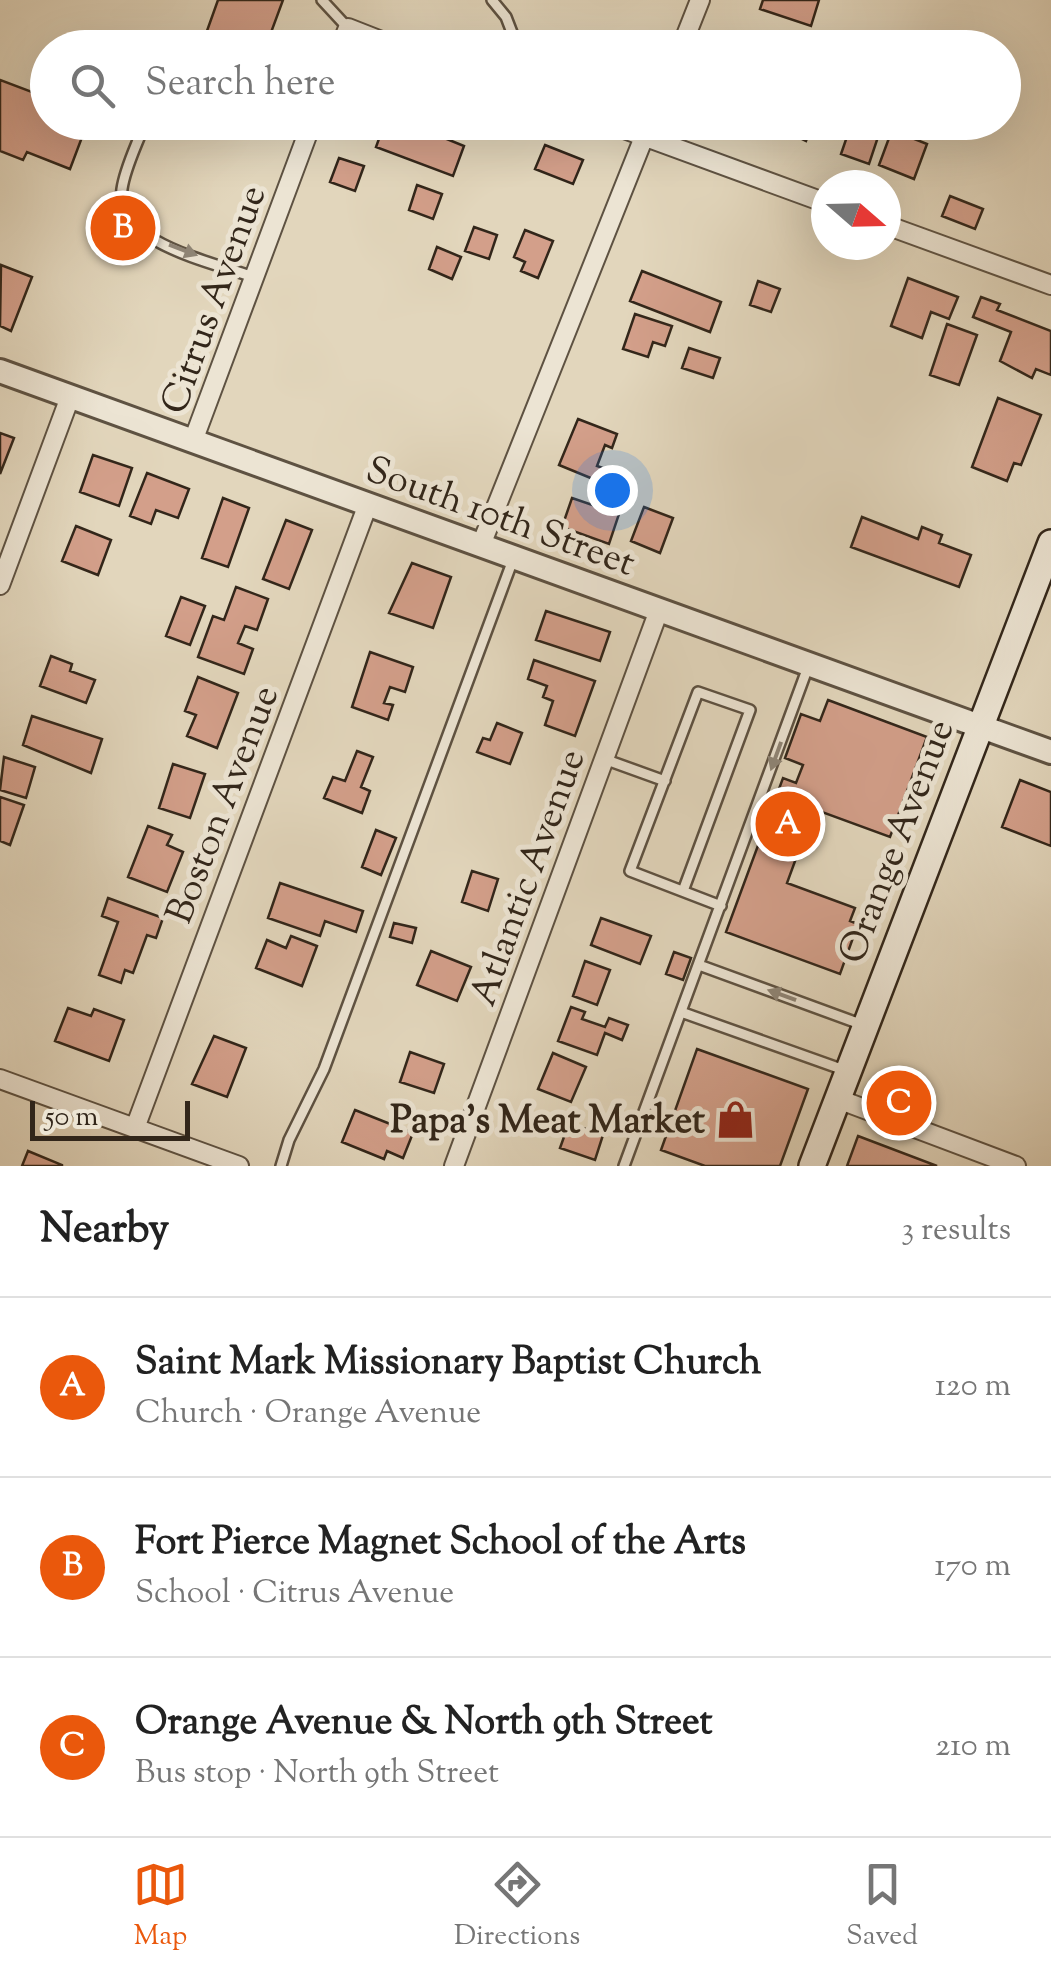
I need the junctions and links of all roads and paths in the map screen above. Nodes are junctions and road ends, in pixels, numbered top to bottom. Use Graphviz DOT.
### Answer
graph roads {
  1 [pos="322,0"];
  2 [pos="492,0"];
  3 [pos="700,0"];
  4 [pos="348,28"];
  5 [pos="353,30"];
  6 [pos="511,30"];
  7 [pos="688,30"];
  8 [pos="139,140"];
  9 [pos="306,140"];
  10 [pos="644,140"];
  11 [pos="675,140"];
  12 [pos="811,196"];
  13 [pos="901,230"];
  14 [pos="254,277"];
  15 [pos="1051,285"];
  16 [pos="0,371"];
  17 [pos="70,396"];
  18 [pos="193,442"];
  19 [pos="368,504"];
  20 [pos="1051,543"];
  21 [pos="481,544"];
  22 [pos="514,557"];
  23 [pos="0,585"];
  24 [pos="658,610"];
  25 [pos="809,665"];
  26 [pos="979,726"];
  27 [pos="1051,752"];
  28 [pos="604,759"];
  29 [pos="664,781"];
  30 [pos="683,891"];
  31 [pos="721,906"];
  32 [pos="699,965"];
  33 [pos="681,1012"];
  34 [pos="866,1026"];
  35 [pos="848,1071"];
  36 [pos="0,1079"];
  37 [pos="838,1099"];
  38 [pos="134,1128"];
  39 [pos="238,1166"];
  40 [pos="282,1166"];
  41 [pos="454,1166"];
  42 [pos="624,1166"];
  43 [pos="812,1166"];
  44 [pos="1016,1166"];
  1 -- 4 [label="lane"];
  2 -- 6 [label="lane"];
  3 -- 7 [label="street"];
  4 -- 5 [label="street"];
  8 -- 14 [label="lane, one-way"];
  9 -- 14 [label="street, Citrus Avenue"];
  10 -- 21 [label="street"];
  11 -- 12 [label="street"];
  13 -- 15 [label="street"];
  14 -- 18 [label="street, Citrus Avenue"];
  16 -- 17 [label="street, South 10th Street"];
  17 -- 18 [label="street, South 10th Street"];
  17 -- 23 [label="street"];
  18 -- 19 [label="street, South 10th Street"];
  19 -- 21 [label="street, South 10th Street"];
  19 -- 38 [label="street, Boston Avenue"];
  20 -- 26 [label="main road, Orange Avenue"];
  21 -- 22 [label="street, South 10th Street"];
  22 -- 24 [label="street, South 10th Street"];
  22 -- 40 [label="lane"];
  24 -- 25 [label="street, South 10th Street"];
  24 -- 28 [label="street, Atlantic Avenue"];
  25 -- 26 [label="street, South 10th Street"];
  25 -- 31 [label="lane, one-way"];
  26 -- 27 [label="street, South 10th Street"];
  26 -- 34 [label="main road, Orange Avenue"];
  28 -- 29 [label="lane"];
  28 -- 41 [label="street, Atlantic Avenue"];
  29 -- 30 [label="lane"];
  29 -- 30 [label="lane"];
  30 -- 31 [label="lane"];
  31 -- 32 [label="lane"];
  32 -- 33 [label="lane"];
  34 -- 32 [label="lane, one-way"];
  33 -- 35 [label="lane"];
  33 -- 42 [label="lane"];
  34 -- 35 [label="main road, Orange Avenue"];
  35 -- 37 [label="main road, Orange Avenue"];
  36 -- 38 [label="street"];
  37 -- 43 [label="main road, Orange Avenue"];
  37 -- 44 [label="street"];
  38 -- 39 [label="street"];
}
